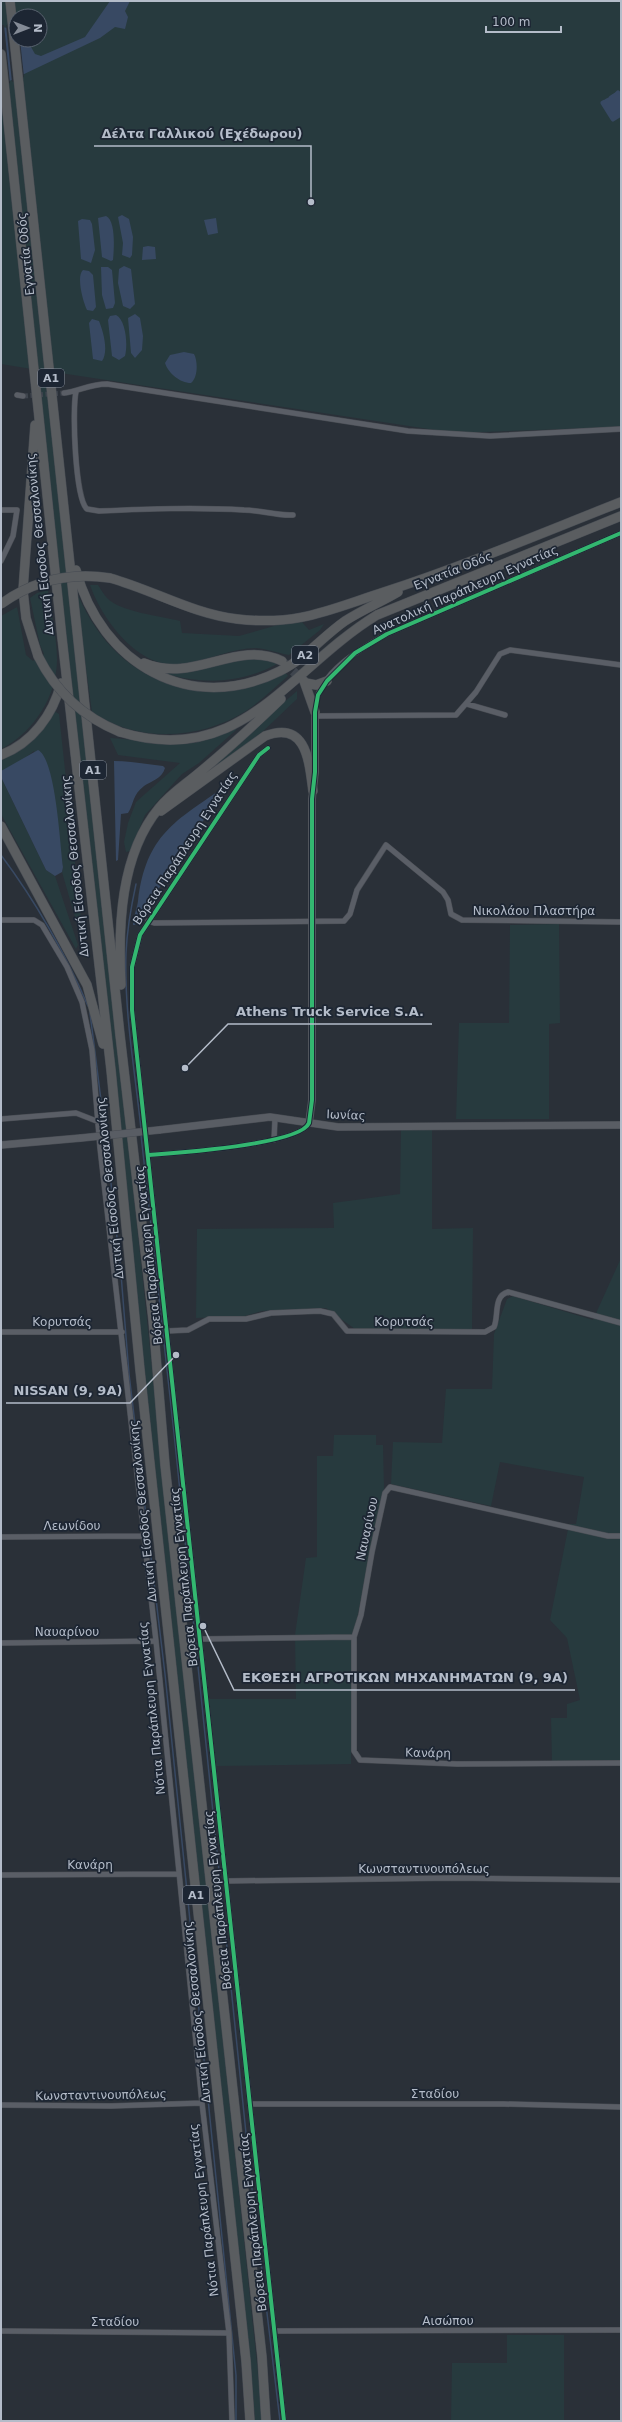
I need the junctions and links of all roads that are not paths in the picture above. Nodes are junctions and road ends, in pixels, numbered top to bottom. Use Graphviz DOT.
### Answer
graph roads {
  1 [pos="10,1"];
  2 [pos="1,54"];
  3 [pos="76,392"];
  4 [pos="64,393"];
  5 [pos="17,395"];
  6 [pos="24,396"];
  7 [pos="38,407"];
  8 [pos="621,429"];
  9 [pos="621,502"];
  10 [pos="64,505"];
  11 [pos="1,510"];
  12 [pos="293,515"];
  13 [pos="621,516"];
  14 [pos="621,533"];
  15 [pos="1,561"];
  16 [pos="410,585"];
  17 [pos="1,604"];
  18 [pos="62,638"];
  19 [pos="130,658"];
  20 [pos="282,661"];
  21 [pos="621,665"];
  22 [pos="307,671"];
  23 [pos="327,681"];
  24 [pos="467,704"];
  25 [pos="315,714"];
  26 [pos="505,715"];
  27 [pos="268,748"];
  28 [pos="1,755"];
  29 [pos="313,791"];
  30 [pos="150,819"];
  31 [pos="1,826"];
  32 [pos="1,838"];
  33 [pos="26,869"];
  34 [pos="1,920"];
  35 [pos="148,922"];
  36 [pos="312,922"];
  37 [pos="621,922"];
  38 [pos="120,1034"];
  39 [pos="111,1070"];
  40 [pos="275,1118"];
  41 [pos="1,1119"];
  42 [pos="98,1122"];
  43 [pos="309,1123"];
  44 [pos="621,1125"];
  45 [pos="274,1140"];
  46 [pos="1,1145"];
  47 [pos="148,1156"];
  48 [pos="621,1323"];
  49 [pos="167,1331"];
  50 [pos="1,1332"];
  51 [pos="122,1332"];
  52 [pos="143,1536"];
  53 [pos="621,1536"];
  54 [pos="1,1537"];
  55 [pos="354,1637"];
  56 [pos="201,1639"];
  57 [pos="156,1641"];
  58 [pos="1,1643"];
  59 [pos="621,1763"];
  60 [pos="178,1874"];
  61 [pos="1,1876"];
  62 [pos="621,1880"];
  63 [pos="227,1881"];
  64 [pos="202,2103"];
  65 [pos="250,2104"];
  66 [pos="1,2105"];
  67 [pos="621,2107"];
  68 [pos="621,2330"];
  69 [pos="1,2331"];
  70 [pos="274,2331"];
  71 [pos="229,2333"];
  72 [pos="232,2421"];
  73 [pos="250,2421"];
  74 [pos="266,2421"];
  75 [pos="284,2421"];
  1 -- 10 [label="highway, Εγνατία Οδός / Α1"];
  2 -- 7 [label="highway, Εγνατία Οδός / Α1"];
  3 -- 4 [label="street"];
  3 -- 8 [label="street"];
  3 -- 12 [label="street"];
  5 -- 6 [label="street"];
  7 -- 18 [label="highway, Δυτική Είσοδος Θεσσαλονίκης / Α1"];
  7 -- 22 [label="highway, Α2, bridge"];
  9 -- 16 [label="highway, Εγνατία Οδός / Α2"];
  10 -- 19 [label="highway, Α2"];
  10 -- 38 [label="highway, Α1"];
  11 -- 15 [label="street"];
  13 -- 22 [label="highway, Εγνατία Οδός / Α2"];
  14 -- 23 [label="street, Ανατολική Παράπλευρη Εγνατίας"];
  16 -- 17 [label="highway, bridge"];
  16 -- 19 [label="highway, Α2"];
  18 -- 28 [label="highway"];
  18 -- 39 [label="highway, Δυτική Είσοδος Θεσσαλονίκης / Α1"];
  19 -- 20 [label="highway"];
  21 -- 24 [label="street"];
  22 -- 30 [label="highway"];
  23 -- 25 [label="street, Ανατολική Παράπλευρη Εγνατίας"];
  23 -- 25 [label="highway"];
  24 -- 25 [label="street"];
  24 -- 26 [label="street"];
  25 -- 29 [label="street"];
  27 -- 35 [label="street, Βόρεια Παράπλευρη Εγνατίας"];
  29 -- 30 [label="highway"];
  29 -- 36 [label="street"];
  30 -- 38 [label="highway"];
  31 -- 33 [label="highway"];
  32 -- 33 [label="highway"];
  33 -- 39 [label="highway"];
  34 -- 42 [label="street, Νότια Παράπλευρη Εγνατίας"];
  35 -- 36 [label="street"];
  35 -- 47 [label="street, Βόρεια Παράπλευρη Εγνατίας"];
  36 -- 37 [label="street, Νικολάου Πλαστήρα"];
  36 -- 43 [label="street"];
  38 -- 74 [label="highway, Α1"];
  39 -- 73 [label="highway, Δυτική Είσοδος Θεσσαλονίκης / Α1"];
  40 -- 43 [label="street, Ιωνίας"];
  40 -- 45 [label="street"];
  40 -- 46 [label="street, Ιωνίας, bridge"];
  41 -- 42 [label="street"];
  42 -- 51 [label="street, Νότια Παράπλευρη Εγνατίας"];
  43 -- 44 [label="street, Ιωνίας"];
  43 -- 45 [label="street"];
  45 -- 47 [label="street"];
  47 -- 49 [label="street, Βόρεια Παράπλευρη Εγνατίας"];
  48 -- 49 [label="street, Κορυτσάς"];
  49 -- 56 [label="street, Βόρεια Παράπλευρη Εγνατίας"];
  50 -- 51 [label="street, Κορυτσάς"];
  51 -- 52 [label="street, Νότια Παράπλευρη Εγνατίας"];
  52 -- 54 [label="street, Λεωνίδου"];
  52 -- 57 [label="street, Νότια Παράπλευρη Εγνατίας"];
  53 -- 55 [label="street, Ναυαρίνου"];
  55 -- 56 [label="street"];
  55 -- 59 [label="street, Κανάρη"];
  56 -- 63 [label="street, Βόρεια Παράπλευρη Εγνατίας"];
  57 -- 58 [label="street, Ναυαρίνου"];
  57 -- 60 [label="street, Νότια Παράπλευρη Εγνατίας"];
  60 -- 61 [label="street, Κανάρη"];
  60 -- 64 [label="street, Νότια Παράπλευρη Εγνατίας"];
  62 -- 63 [label="street, Κωνσταντινουπόλεως"];
  63 -- 65 [label="street, Βόρεια Παράπλευρη Εγνατίας"];
  64 -- 66 [label="street, Κωνσταντινουπόλεως"];
  64 -- 71 [label="street, Νότια Παράπλευρη Εγνατίας"];
  65 -- 67 [label="street, Σταδίου"];
  65 -- 70 [label="street, Βόρεια Παράπλευρη Εγνατίας"];
  68 -- 70 [label="street, Αισώπου"];
  69 -- 71 [label="street, Σταδίου"];
  70 -- 75 [label="street, Βόρεια Παράπλευρη Εγνατίας"];
  71 -- 72 [label="street, Νότια Παράπλευρη Εγνατίας"];
}
